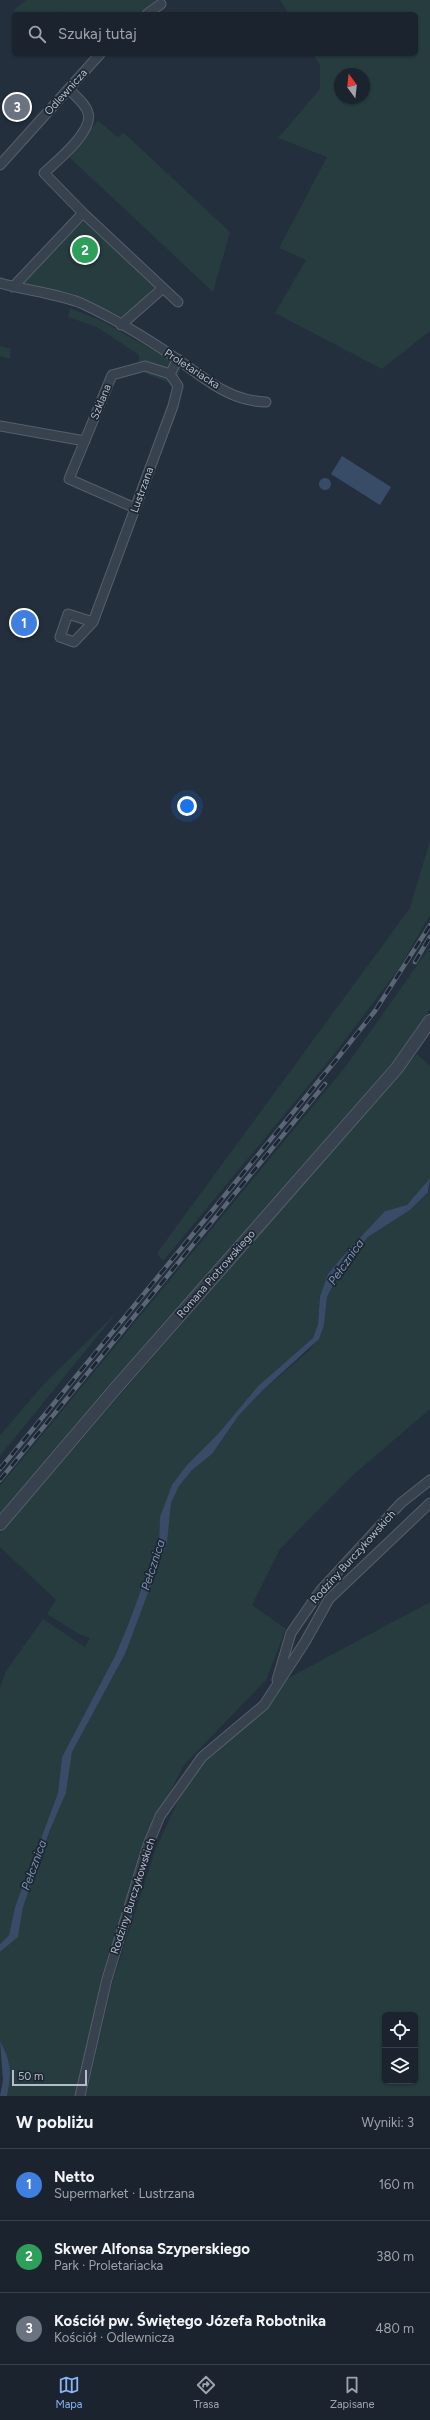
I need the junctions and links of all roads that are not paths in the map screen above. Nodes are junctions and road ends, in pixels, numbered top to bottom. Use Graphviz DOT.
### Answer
graph roads {
  1 [pos="161,4"];
  2 [pos="150,12"];
  3 [pos="98,56"];
  4 [pos="69,89"];
  5 [pos="0,165"];
  6 [pos="83,213"];
  7 [pos="0,283"];
  8 [pos="13,287"];
  9 [pos="163,288"];
  10 [pos="178,302"];
  11 [pos="122,325"];
  12 [pos="178,359"];
  13 [pos="170,374"];
  14 [pos="266,402"];
  15 [pos="0,426"];
  16 [pos="85,441"];
  17 [pos="135,508"];
  18 [pos="93,622"];
  19 [pos="430,1022"];
  20 [pos="430,1480"];
  21 [pos="430,1503"];
  22 [pos="0,1524"];
  23 [pos="274,1690"];
  24 [pos="80,2096"];
  1 -- 2 [label="street"];
  3 -- 4 [label="street, Odlewnicza"];
  4 -- 5 [label="street, Odlewnicza"];
  4 -- 6 [label="street"];
  6 -- 8 [label="street"];
  6 -- 9 [label="street"];
  7 -- 8 [label="street, Proletariacka"];
  8 -- 11 [label="street, Proletariacka"];
  9 -- 10 [label="street"];
  9 -- 11 [label="street"];
  11 -- 12 [label="street, Proletariacka"];
  12 -- 13 [label="street"];
  12 -- 14 [label="street, Proletariacka"];
  13 -- 16 [label="street, Szklana"];
  13 -- 17 [label="street, Lustrzana"];
  15 -- 16 [label="street"];
  16 -- 17 [label="street, Szklana"];
  17 -- 18 [label="street, Lustrzana"];
  19 -- 22 [label="street, Romana Piotrowskiego"];
  20 -- 23 [label="street, Rodziny Burczykowskich"];
  21 -- 23 [label="street, Rodziny Burczykowskich"];
  23 -- 24 [label="street, Rodziny Burczykowskich"];
}
